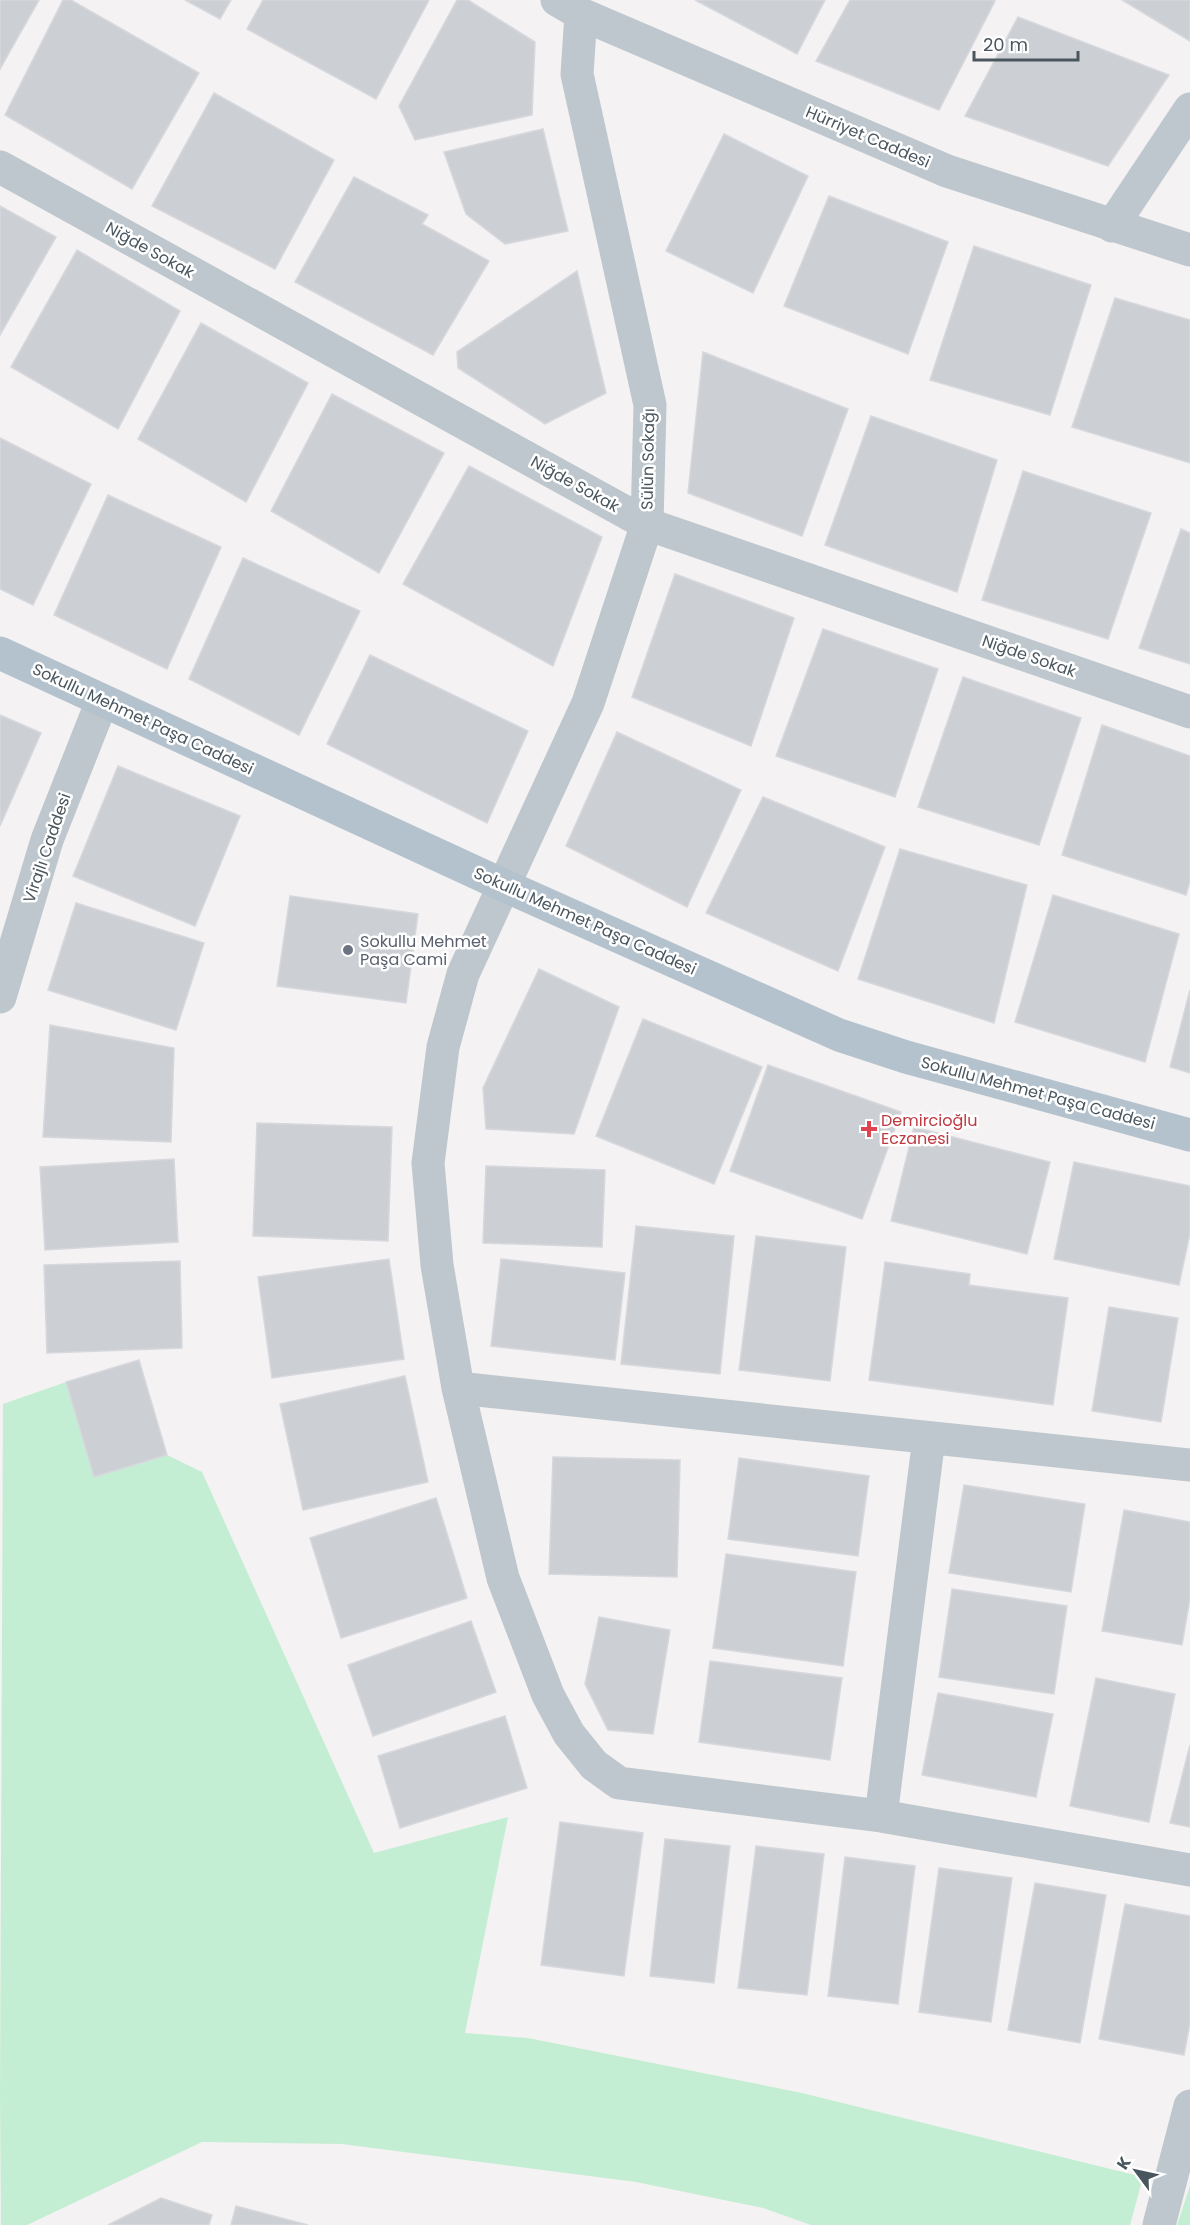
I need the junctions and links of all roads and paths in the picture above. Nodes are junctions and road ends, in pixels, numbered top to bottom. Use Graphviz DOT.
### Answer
graph roads {
  1 [pos="569,7"];
  2 [pos="1190,109"];
  3 [pos="0,167"];
  4 [pos="1112,226"];
  5 [pos="1190,250"];
  6 [pos="647,524"];
  7 [pos="0,653"];
  8 [pos="102,701"];
  9 [pos="1190,712"];
  10 [pos="503,885"];
  11 [pos="0,997"];
  12 [pos="1190,1135"];
  13 [pos="458,1389"];
  14 [pos="929,1438"];
  15 [pos="1190,1465"];
  16 [pos="881,1816"];
  17 [pos="1190,1870"];
  18 [pos="1190,2106"];
  19 [pos="1159,2225"];
  1 -- 4 [label="street, Hürriyet Caddesi"];
  1 -- 6 [label="street, Sülün Sokağı"];
  2 -- 4 [label="street"];
  3 -- 6 [label="street, Niğde Sokak"];
  4 -- 5 [label="street, Hürriyet Caddesi"];
  6 -- 9 [label="street, Niğde Sokak"];
  6 -- 10 [label="street, Sülün Sokağı"];
  7 -- 8 [label="main road, Sokullu Mehmet Paşa Caddesi"];
  8 -- 10 [label="main road, Sokullu Mehmet Paşa Caddesi"];
  8 -- 11 [label="street, Virajlı Caddesi"];
  10 -- 12 [label="main road, Sokullu Mehmet Paşa Caddesi"];
  10 -- 13 [label="street, Sülün Sokağı"];
  13 -- 14 [label="street"];
  13 -- 16 [label="street, Sülün Sokağı"];
  14 -- 15 [label="street"];
  14 -- 16 [label="street"];
  16 -- 17 [label="street, Sülün Sokağı"];
  18 -- 19 [label="street"];
}
